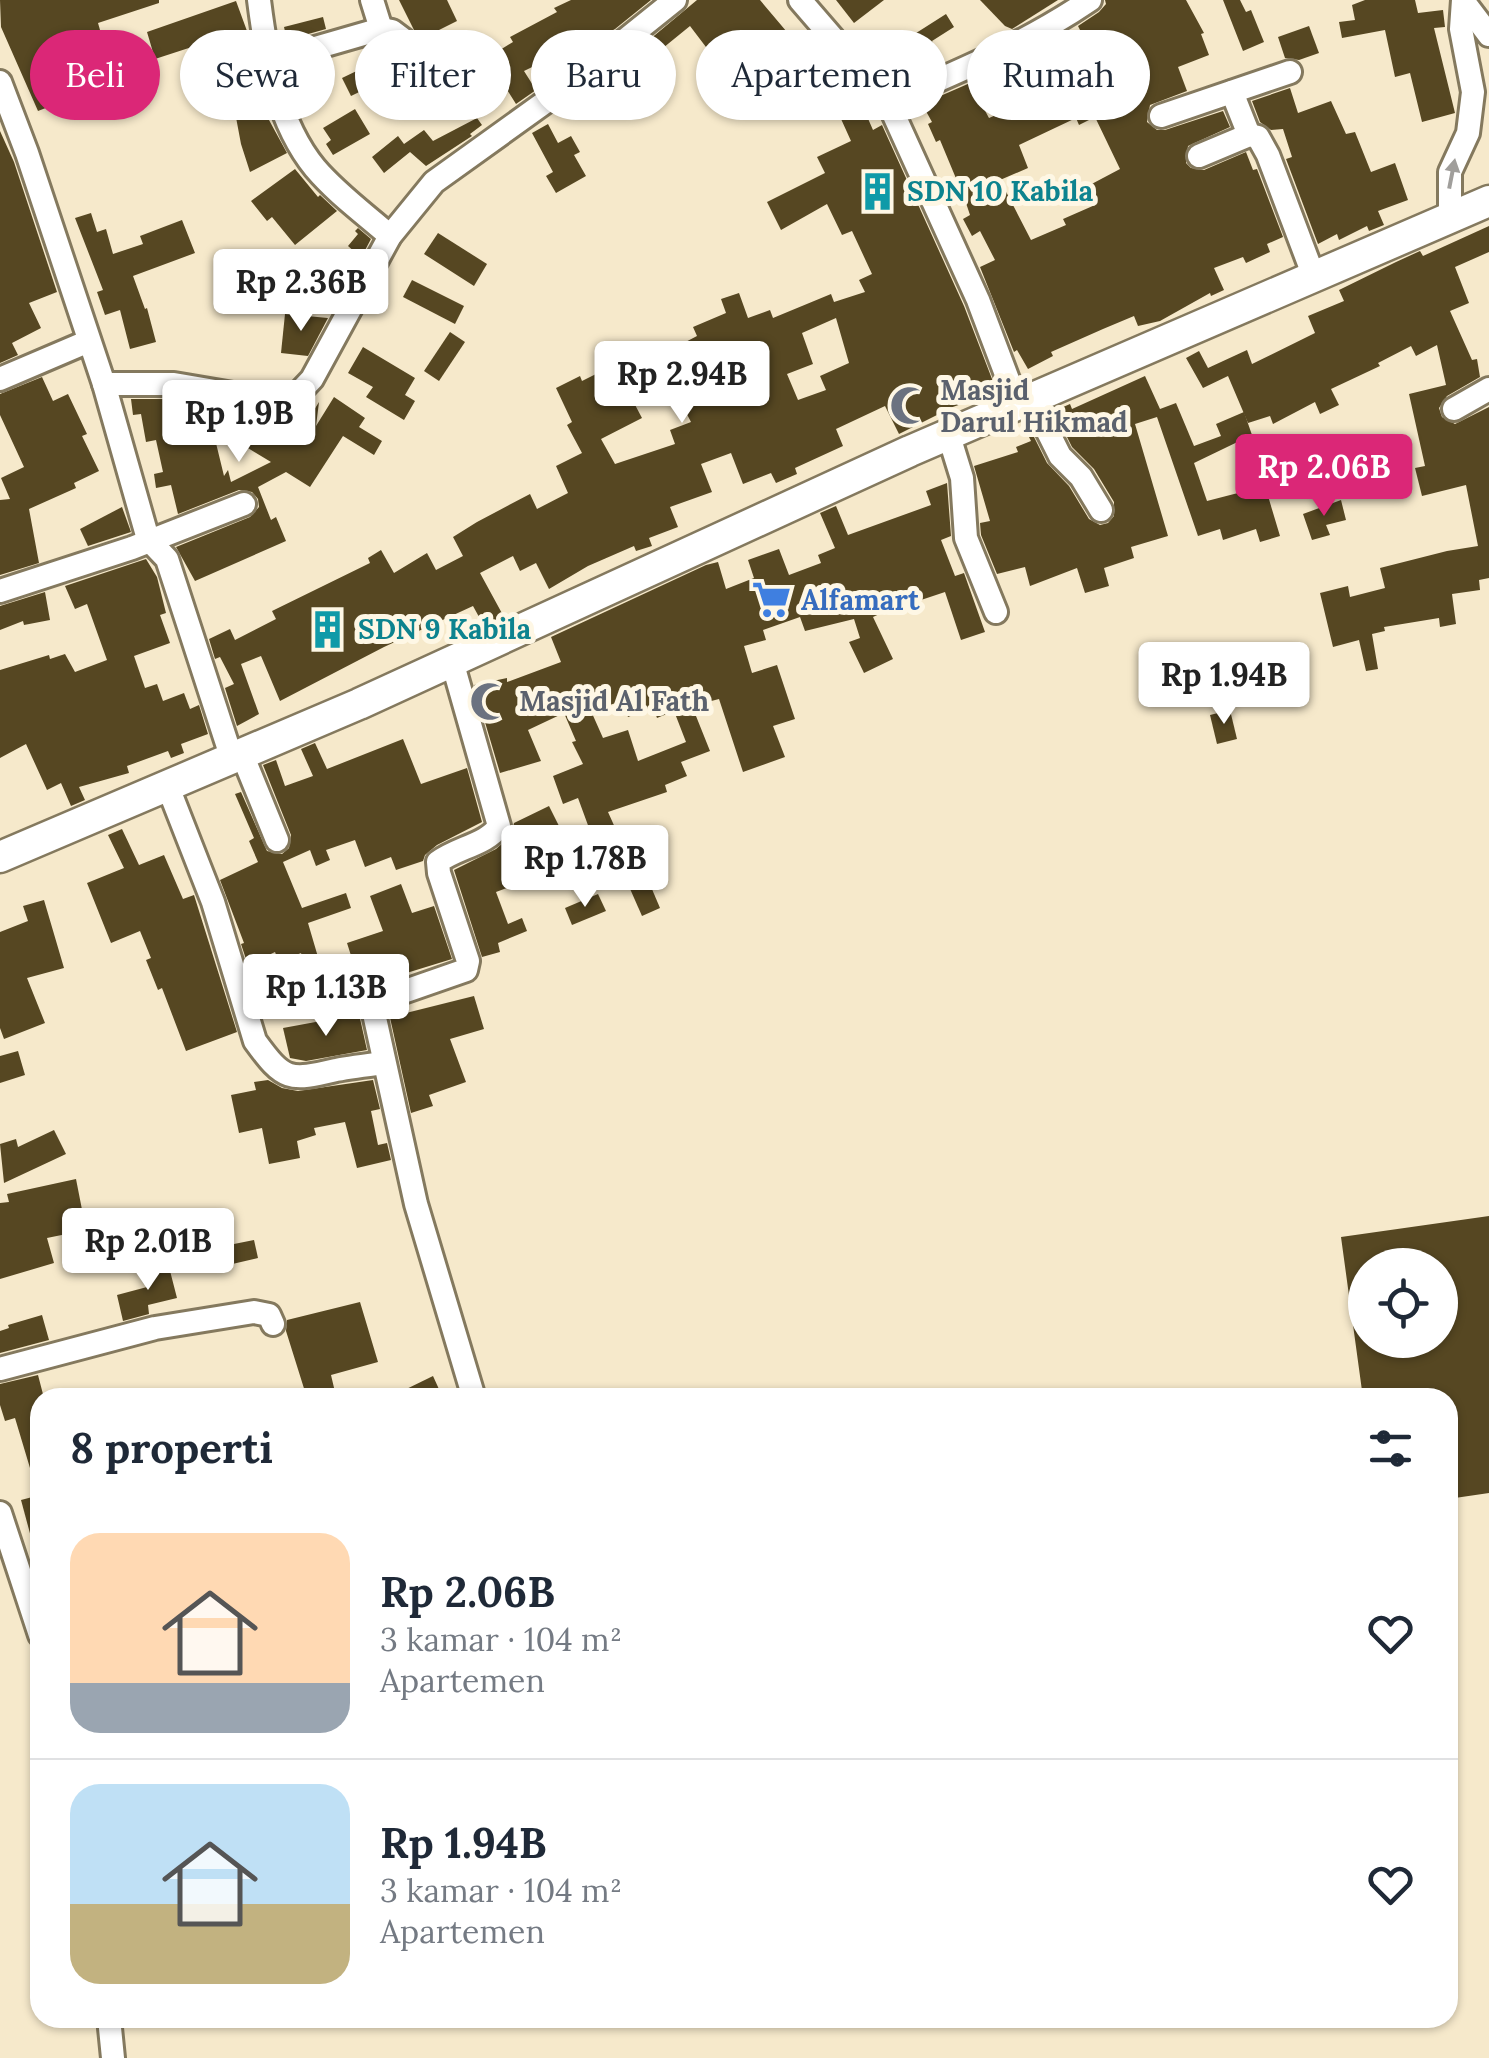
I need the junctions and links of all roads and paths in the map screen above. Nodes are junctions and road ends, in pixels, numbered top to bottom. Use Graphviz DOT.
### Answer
graph roads {
  1 [pos="258,0"];
  2 [pos="372,0"];
  3 [pos="676,0"];
  4 [pos="800,0"];
  5 [pos="1090,0"];
  6 [pos="1464,1"];
  7 [pos="381,29"];
  8 [pos="264,30"];
  9 [pos="386,30"];
  10 [pos="826,30"];
  11 [pos="1489,34"];
  12 [pos="335,42"];
  13 [pos="1290,72"];
  14 [pos="947,76"];
  15 [pos="0,82"];
  16 [pos="1232,92"];
  17 [pos="1161,116"];
  18 [pos="1489,119"];
  19 [pos="287,120"];
  20 [pos="896,120"];
  21 [pos="1468,133"];
  22 [pos="1248,135"];
  23 [pos="1199,156"];
  24 [pos="1489,201"];
  25 [pos="1450,218"];
  26 [pos="390,236"];
  27 [pos="1314,277"];
  28 [pos="89,341"];
  29 [pos="0,379"];
  30 [pos="104,384"];
  31 [pos="1489,389"];
  32 [pos="1025,403"];
  33 [pos="1454,408"];
  34 [pos="949,436"];
  35 [pos="244,504"];
  36 [pos="1101,510"];
  37 [pos="148,539"];
  38 [pos="0,592"];
  39 [pos="996,612"];
  40 [pos="452,661"];
  41 [pos="237,756"];
  42 [pos="168,786"];
  43 [pos="277,840"];
  44 [pos="0,857"];
  45 [pos="384,1062"];
  46 [pos="273,1324"];
  47 [pos="0,1369"];
  48 [pos="471,1388"];
  49 [pos="0,1513"];
  50 [pos="30,1604"];
  51 [pos="110,2028"];
  52 [pos="114,2058"];
  1 -- 8 [label="street"];
  2 -- 7 [label="street"];
  3 -- 26 [label="street"];
  4 -- 10 [label="street"];
  5 -- 14 [label="street"];
  6 -- 11 [label="street"];
  6 -- 21 [label="street"];
  7 -- 9 [label="street"];
  7 -- 12 [label="street"];
  13 -- 16 [label="street"];
  15 -- 28 [label="street"];
  16 -- 17 [label="street"];
  16 -- 22 [label="street"];
  18 -- 21 [label="street"];
  19 -- 26 [label="street"];
  20 -- 32 [label="street"];
  25 -- 21 [label="street, one-way"];
  22 -- 23 [label="street"];
  22 -- 27 [label="street"];
  24 -- 25 [label="main road"];
  25 -- 27 [label="main road"];
  26 -- 30 [label="street"];
  27 -- 32 [label="main road"];
  28 -- 29 [label="street"];
  28 -- 30 [label="street"];
  30 -- 37 [label="street"];
  31 -- 33 [label="street"];
  32 -- 34 [label="main road"];
  32 -- 36 [label="street"];
  34 -- 39 [label="street"];
  34 -- 40 [label="main road"];
  35 -- 37 [label="street"];
  37 -- 38 [label="street"];
  37 -- 41 [label="street"];
  40 -- 41 [label="main road"];
  40 -- 45 [label="street"];
  41 -- 42 [label="main road"];
  41 -- 43 [label="street"];
  42 -- 44 [label="main road"];
  42 -- 45 [label="street"];
  45 -- 48 [label="street"];
  46 -- 47 [label="street"];
  49 -- 50 [label="street"];
  51 -- 52 [label="street"];
}
